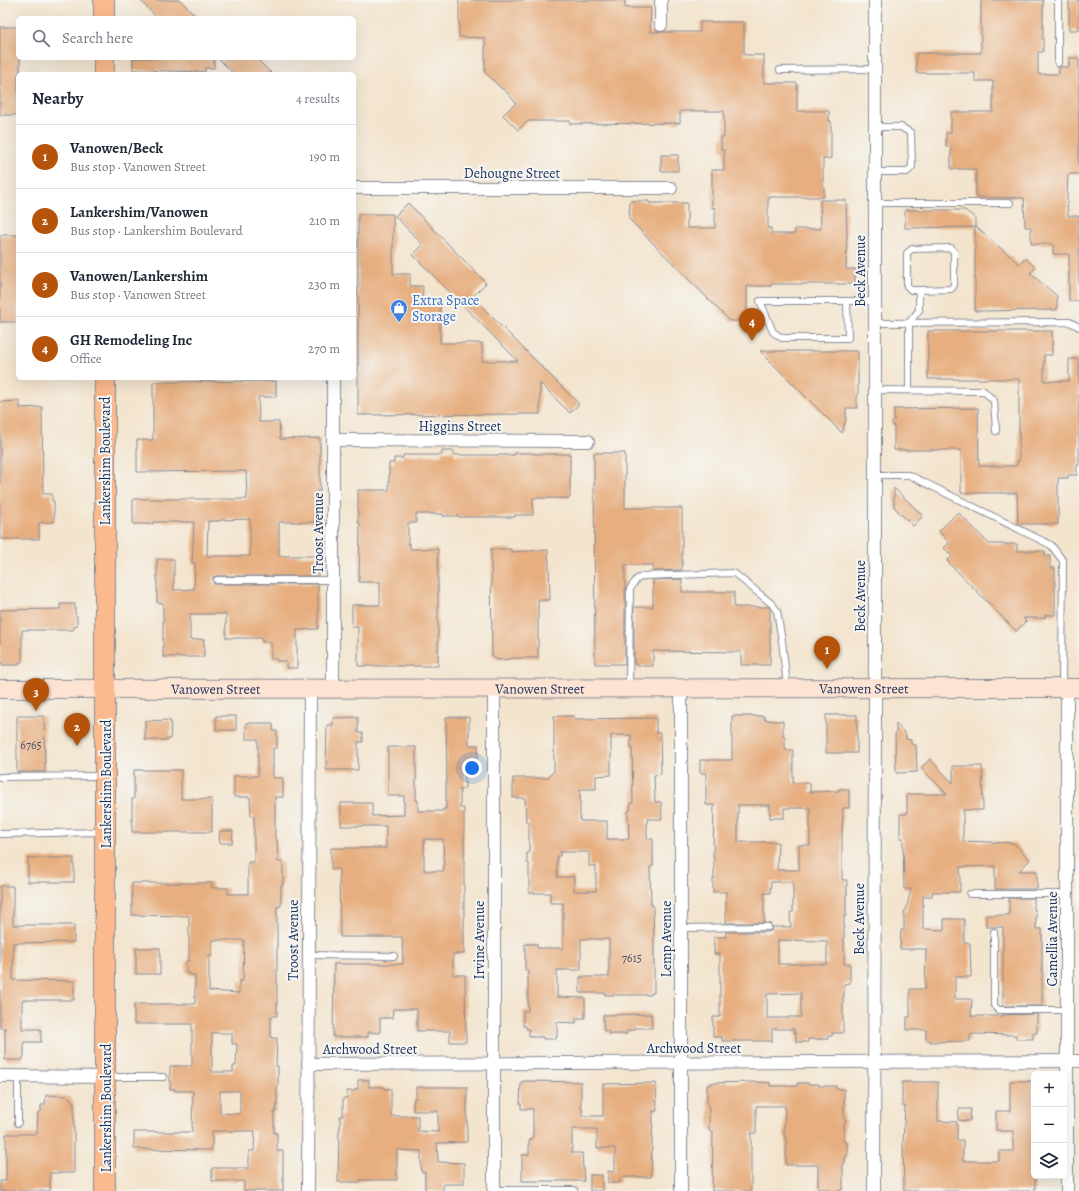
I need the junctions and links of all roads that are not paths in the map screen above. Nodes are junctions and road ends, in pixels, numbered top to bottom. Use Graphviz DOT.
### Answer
graph roads {
  1 [pos="104,0"];
  2 [pos="661,0"];
  3 [pos="875,0"];
  4 [pos="1058,0"];
  5 [pos="104,16"];
  6 [pos="661,25"];
  7 [pos="104,60"];
  8 [pos="1058,63"];
  9 [pos="875,69"];
  10 [pos="780,70"];
  11 [pos="104,72"];
  12 [pos="875,127"];
  13 [pos="874,172"];
  14 [pos="356,188"];
  15 [pos="671,188"];
  16 [pos="875,203"];
  17 [pos="1010,203"];
  18 [pos="919,290"];
  19 [pos="847,301"];
  20 [pos="874,301"];
  21 [pos="875,323"];
  22 [pos="909,323"];
  23 [pos="1079,326"];
  24 [pos="105,380"];
  25 [pos="333,380"];
  26 [pos="875,390"];
  27 [pos="909,390"];
  28 [pos="996,431"];
  29 [pos="333,440"];
  30 [pos="588,441"];
  31 [pos="875,475"];
  32 [pos="217,580"];
  33 [pos="333,580"];
  34 [pos="0,688"];
  35 [pos="106,688"];
  36 [pos="310,688"];
  37 [pos="333,688"];
  38 [pos="494,688"];
  39 [pos="629,688"];
  40 [pos="681,688"];
  41 [pos="788,688"];
  42 [pos="875,688"];
  43 [pos="1069,688"];
  44 [pos="106,776"];
  45 [pos="0,777"];
  46 [pos="106,832"];
  47 [pos="0,834"];
  48 [pos="970,894"];
  49 [pos="1067,894"];
  50 [pos="768,927"];
  51 [pos="681,928"];
  52 [pos="994,932"];
  53 [pos="308,955"];
  54 [pos="394,956"];
  55 [pos="1066,1010"];
  56 [pos="874,1062"];
  57 [pos="1073,1062"];
  58 [pos="681,1063"];
  59 [pos="308,1064"];
  60 [pos="494,1064"];
  61 [pos="0,1076"];
  62 [pos="18,1077"];
  63 [pos="106,1077"];
  64 [pos="163,1077"];
  65 [pos="18,1123"];
  66 [pos="494,1190"];
  67 [pos="105,1191"];
  68 [pos="308,1191"];
  69 [pos="574,1191"];
  70 [pos="681,1191"];
  71 [pos="874,1191"];
  72 [pos="1067,1191"];
  1 -- 5 [label="main road"];
  2 -- 6 [label="street"];
  3 -- 9 [label="street, Beck Avenue"];
  4 -- 8 [label="lane"];
  7 -- 11 [label="main road"];
  9 -- 10 [label="lane"];
  9 -- 12 [label="street, Beck Avenue"];
  12 -- 13 [label="street, Beck Avenue"];
  12 -- 13 [label="lane"];
  13 -- 16 [label="street, Beck Avenue"];
  14 -- 15 [label="street, Dehougne Street"];
  16 -- 17 [label="lane"];
  16 -- 20 [label="street, Beck Avenue"];
  18 -- 18 [label="lane"];
  18 -- 22 [label="lane"];
  19 -- 19 [label="lane"];
  19 -- 20 [label="lane"];
  20 -- 21 [label="street, Beck Avenue"];
  21 -- 22 [label="lane"];
  21 -- 26 [label="street, Beck Avenue"];
  22 -- 23 [label="lane"];
  22 -- 27 [label="lane"];
  24 -- 35 [label="main road, Lankershim Boulevard"];
  25 -- 29 [label="street, Troost Avenue"];
  26 -- 27 [label="lane"];
  26 -- 31 [label="street, Beck Avenue"];
  27 -- 28 [label="lane"];
  29 -- 30 [label="street, Higgins Street"];
  29 -- 33 [label="street, Troost Avenue"];
  31 -- 42 [label="street, Beck Avenue"];
  31 -- 43 [label="lane"];
  32 -- 33 [label="lane"];
  33 -- 37 [label="street, Troost Avenue"];
  34 -- 35 [label="main road, Vanowen Street"];
  35 -- 36 [label="main road, Vanowen Street"];
  35 -- 44 [label="main road, Lankershim Boulevard"];
  36 -- 37 [label="main road, Vanowen Street"];
  36 -- 53 [label="street, Troost Avenue"];
  37 -- 38 [label="main road, Vanowen Street"];
  38 -- 39 [label="main road, Vanowen Street"];
  38 -- 60 [label="street, Irvine Avenue"];
  39 -- 40 [label="main road, Vanowen Street"];
  39 -- 41 [label="lane"];
  40 -- 41 [label="main road, Vanowen Street"];
  40 -- 51 [label="street, Lemp Avenue"];
  41 -- 42 [label="main road, Vanowen Street"];
  42 -- 43 [label="main road, Vanowen Street"];
  42 -- 56 [label="street, Beck Avenue"];
  43 -- 49 [label="street, Camellia Avenue"];
  44 -- 45 [label="lane"];
  44 -- 46 [label="main road, Lankershim Boulevard"];
  46 -- 47 [label="lane"];
  46 -- 63 [label="main road, Lankershim Boulevard"];
  48 -- 49 [label="lane"];
  49 -- 55 [label="street, Camellia Avenue"];
  50 -- 51 [label="lane"];
  51 -- 58 [label="street, Lemp Avenue"];
  52 -- 55 [label="lane"];
  53 -- 54 [label="lane"];
  53 -- 59 [label="street, Troost Avenue"];
  55 -- 57 [label="street, Camellia Avenue"];
  56 -- 57 [label="street, Archwood Street"];
  56 -- 58 [label="street, Archwood Street"];
  56 -- 71 [label="street, Beck Avenue"];
  57 -- 72 [label="street, Camellia Avenue"];
  58 -- 60 [label="street, Archwood Street"];
  58 -- 70 [label="street, Lemp Avenue"];
  59 -- 60 [label="street, Archwood Street"];
  59 -- 68 [label="street, Troost Avenue"];
  60 -- 66 [label="street, Irvine Avenue"];
  61 -- 62 [label="street"];
  62 -- 63 [label="street"];
  62 -- 65 [label="lane"];
  63 -- 64 [label="lane"];
  63 -- 67 [label="main road, Lankershim Boulevard"];
  66 -- 69 [label="lane"];
}
